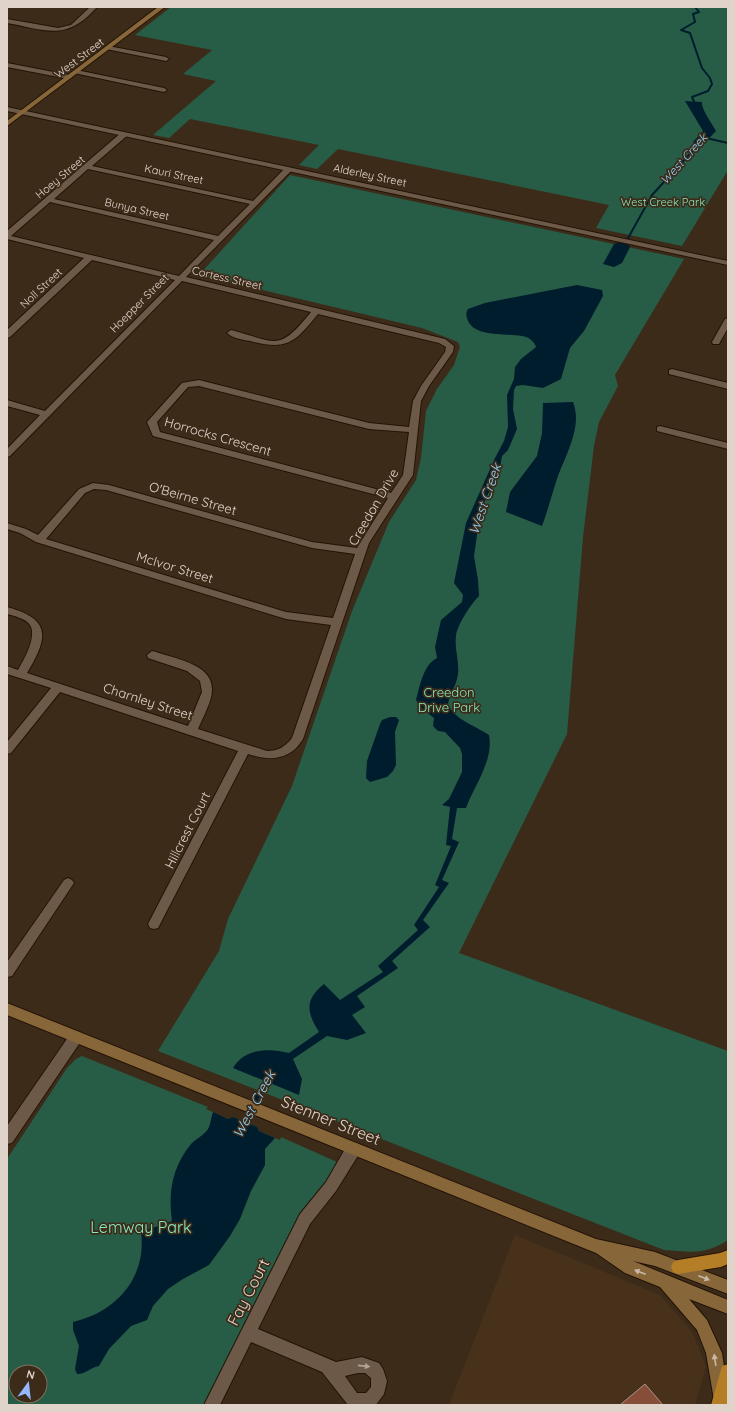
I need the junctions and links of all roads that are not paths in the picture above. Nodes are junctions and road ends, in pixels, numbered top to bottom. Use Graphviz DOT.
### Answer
graph roads {
  1 [pos="94,7"];
  2 [pos="162,7"];
  3 [pos="7,21"];
  4 [pos="108,48"];
  5 [pos="166,60"];
  6 [pos="7,64"];
  7 [pos="76,72"];
  8 [pos="69,77"];
  9 [pos="164,90"];
  10 [pos="7,109"];
  11 [pos="22,112"];
  12 [pos="7,124"];
  13 [pos="126,134"];
  14 [pos="88,167"];
  15 [pos="289,169"];
  16 [pos="49,200"];
  17 [pos="254,203"];
  18 [pos="7,236"];
  19 [pos="219,239"];
  20 [pos="90,257"];
  21 [pos="728,262"];
  22 [pos="179,278"];
  23 [pos="316,311"];
  24 [pos="727,324"];
  25 [pos="231,333"];
  26 [pos="7,335"];
  27 [pos="442,341"];
  28 [pos="716,342"];
  29 [pos="672,372"];
  30 [pos="728,386"];
  31 [pos="7,403"];
  32 [pos="46,414"];
  33 [pos="660,429"];
  34 [pos="413,430"];
  35 [pos="728,446"];
  36 [pos="7,454"];
  37 [pos="394,497"];
  38 [pos="7,526"];
  39 [pos="39,540"];
  40 [pos="361,552"];
  41 [pos="7,610"];
  42 [pos="338,622"];
  43 [pos="152,655"];
  44 [pos="7,670"];
  45 [pos="21,674"];
  46 [pos="58,687"];
  47 [pos="192,731"];
  48 [pos="245,748"];
  49 [pos="7,750"];
  50 [pos="280,754"];
  51 [pos="68,883"];
  52 [pos="154,924"];
  53 [pos="7,972"];
  54 [pos="7,1009"];
  55 [pos="76,1037"];
  56 [pos="7,1138"];
  57 [pos="354,1149"];
  58 [pos="596,1246"];
  59 [pos="728,1257"];
  60 [pos="678,1268"];
  61 [pos="664,1281"];
  62 [pos="728,1287"];
  63 [pos="728,1307"];
  64 [pos="248,1333"];
  65 [pos="328,1368"];
  66 [pos="728,1372"];
  67 [pos="720,1402"];
  68 [pos="212,1405"];
  1 -- 3 [label="street"];
  2 -- 4 [label="main road, West Street"];
  4 -- 5 [label="street"];
  4 -- 7 [label="main road, West Street"];
  6 -- 8 [label="street"];
  7 -- 8 [label="main road, West Street"];
  7 -- 9 [label="street"];
  8 -- 11 [label="main road, West Street"];
  10 -- 11 [label="street, Alderley Street"];
  11 -- 12 [label="main road, West Street"];
  11 -- 13 [label="street, Alderley Street"];
  13 -- 14 [label="street, Hoey Street"];
  13 -- 15 [label="street, Alderley Street"];
  14 -- 16 [label="street, Hoey Street"];
  14 -- 17 [label="street, Kauri Street"];
  15 -- 17 [label="street, Hoepper Street"];
  15 -- 21 [label="street, Alderley Street"];
  16 -- 18 [label="street, Hoey Street"];
  16 -- 19 [label="street, Bunya Street"];
  17 -- 19 [label="street, Hoepper Street"];
  18 -- 20 [label="street, Cortess Street"];
  19 -- 22 [label="street, Hoepper Street"];
  20 -- 22 [label="street, Cortess Street"];
  20 -- 26 [label="street, Noll Street"];
  22 -- 23 [label="street, Cortess Street"];
  22 -- 32 [label="street, Hoepper Street"];
  23 -- 25 [label="street"];
  23 -- 27 [label="street, Cortess Street"];
  24 -- 28 [label="street"];
  27 -- 34 [label="street, Creedon Drive"];
  29 -- 30 [label="street"];
  31 -- 32 [label="street"];
  32 -- 36 [label="street, Hoepper Street"];
  33 -- 35 [label="street"];
  34 -- 37 [label="street, Creedon Drive"];
  34 -- 37 [label="street, Horrocks Crescent"];
  37 -- 40 [label="street, Creedon Drive"];
  38 -- 39 [label="street, McIvor Street"];
  39 -- 40 [label="street, O'Beirne Street"];
  39 -- 42 [label="street, McIvor Street"];
  40 -- 42 [label="street, Creedon Drive"];
  41 -- 45 [label="street"];
  42 -- 50 [label="street, Creedon Drive"];
  43 -- 47 [label="street"];
  44 -- 45 [label="street, Charnley Street"];
  45 -- 46 [label="street, Charnley Street"];
  46 -- 47 [label="street, Charnley Street"];
  46 -- 49 [label="street"];
  47 -- 48 [label="street, Charnley Street"];
  48 -- 50 [label="street, Charnley Street"];
  48 -- 52 [label="street, Hillcrest Court"];
  51 -- 53 [label="street"];
  54 -- 55 [label="main road, Stenner Street"];
  55 -- 56 [label="street"];
  55 -- 57 [label="main road, Stenner Street"];
  57 -- 58 [label="main road, Stenner Street"];
  57 -- 64 [label="street, Fay Court"];
  58 -- 60 [label="main road, Stenner Street"];
  61 -- 58 [label="main road, Stenner Street, one-way"];
  59 -- 60 [label="highway"];
  60 -- 62 [label="main road, Stenner Street, one-way"];
  61 -- 63 [label="main road, Stenner Street"];
  67 -- 61 [label="main road, one-way"];
  64 -- 65 [label="street"];
  64 -- 68 [label="street, Fay Court"];
  66 -- 67 [label="highway"];
}
